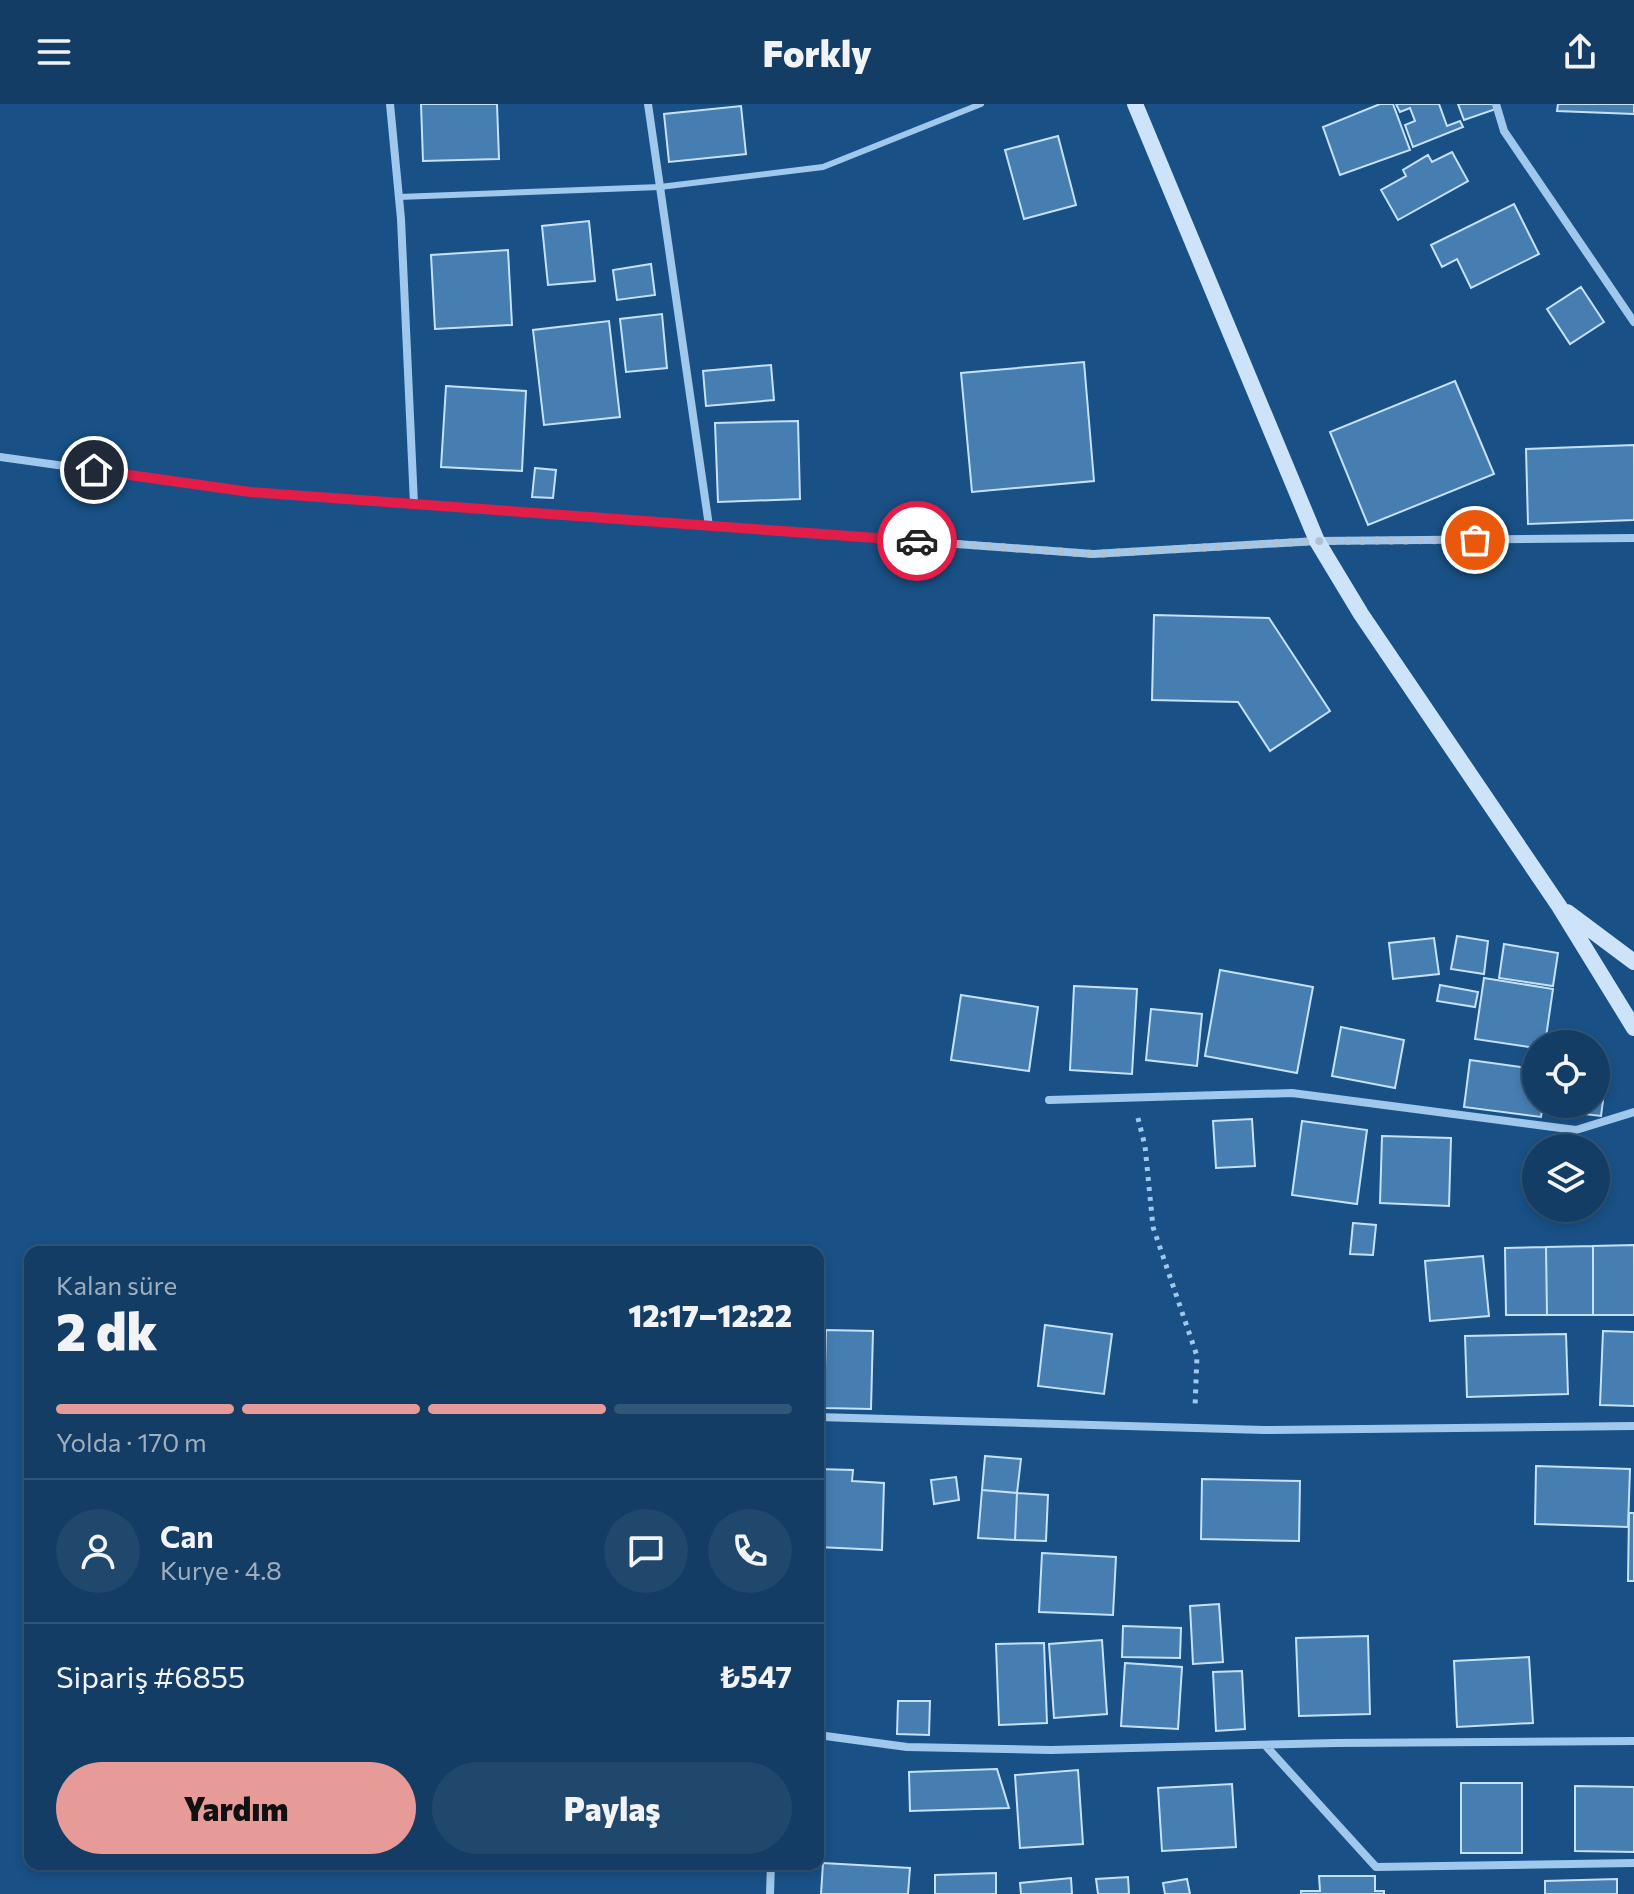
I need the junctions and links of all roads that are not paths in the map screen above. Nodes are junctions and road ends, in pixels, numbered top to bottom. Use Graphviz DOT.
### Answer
graph roads {
  1 [pos="390,104"];
  2 [pos="648,104"];
  3 [pos="981,104"];
  4 [pos="1135,104"];
  5 [pos="1496,104"];
  6 [pos="660,187"];
  7 [pos="399,197"];
  8 [pos="1634,322"];
  9 [pos="0,457"];
  10 [pos="414,504"];
  11 [pos="709,526"];
  12 [pos="1634,538"];
  13 [pos="1317,541"];
  14 [pos="1559,906"];
  15 [pos="1634,962"];
  16 [pos="1634,1028"];
  17 [pos="1049,1100"];
  18 [pos="1634,1112"];
  19 [pos="824,1417"];
  20 [pos="1634,1426"];
  21 [pos="824,1736"];
  22 [pos="1634,1741"];
  23 [pos="1265,1745"];
  24 [pos="1634,1863"];
  25 [pos="771,1870"];
  26 [pos="770,1894"];
  1 -- 7 [label="street"];
  2 -- 6 [label="street"];
  3 -- 6 [label="lane"];
  4 -- 13 [label="street"];
  5 -- 8 [label="street"];
  6 -- 7 [label="lane"];
  6 -- 11 [label="street"];
  7 -- 10 [label="street"];
  9 -- 10 [label="street"];
  10 -- 11 [label="street"];
  11 -- 13 [label="street"];
  12 -- 13 [label="street"];
  13 -- 14 [label="street"];
  14 -- 15 [label="street"];
  14 -- 16 [label="street"];
  17 -- 18 [label="street"];
  19 -- 20 [label="street"];
  21 -- 23 [label="street"];
  22 -- 23 [label="street"];
  23 -- 24 [label="street"];
  25 -- 26 [label="street"];
}
